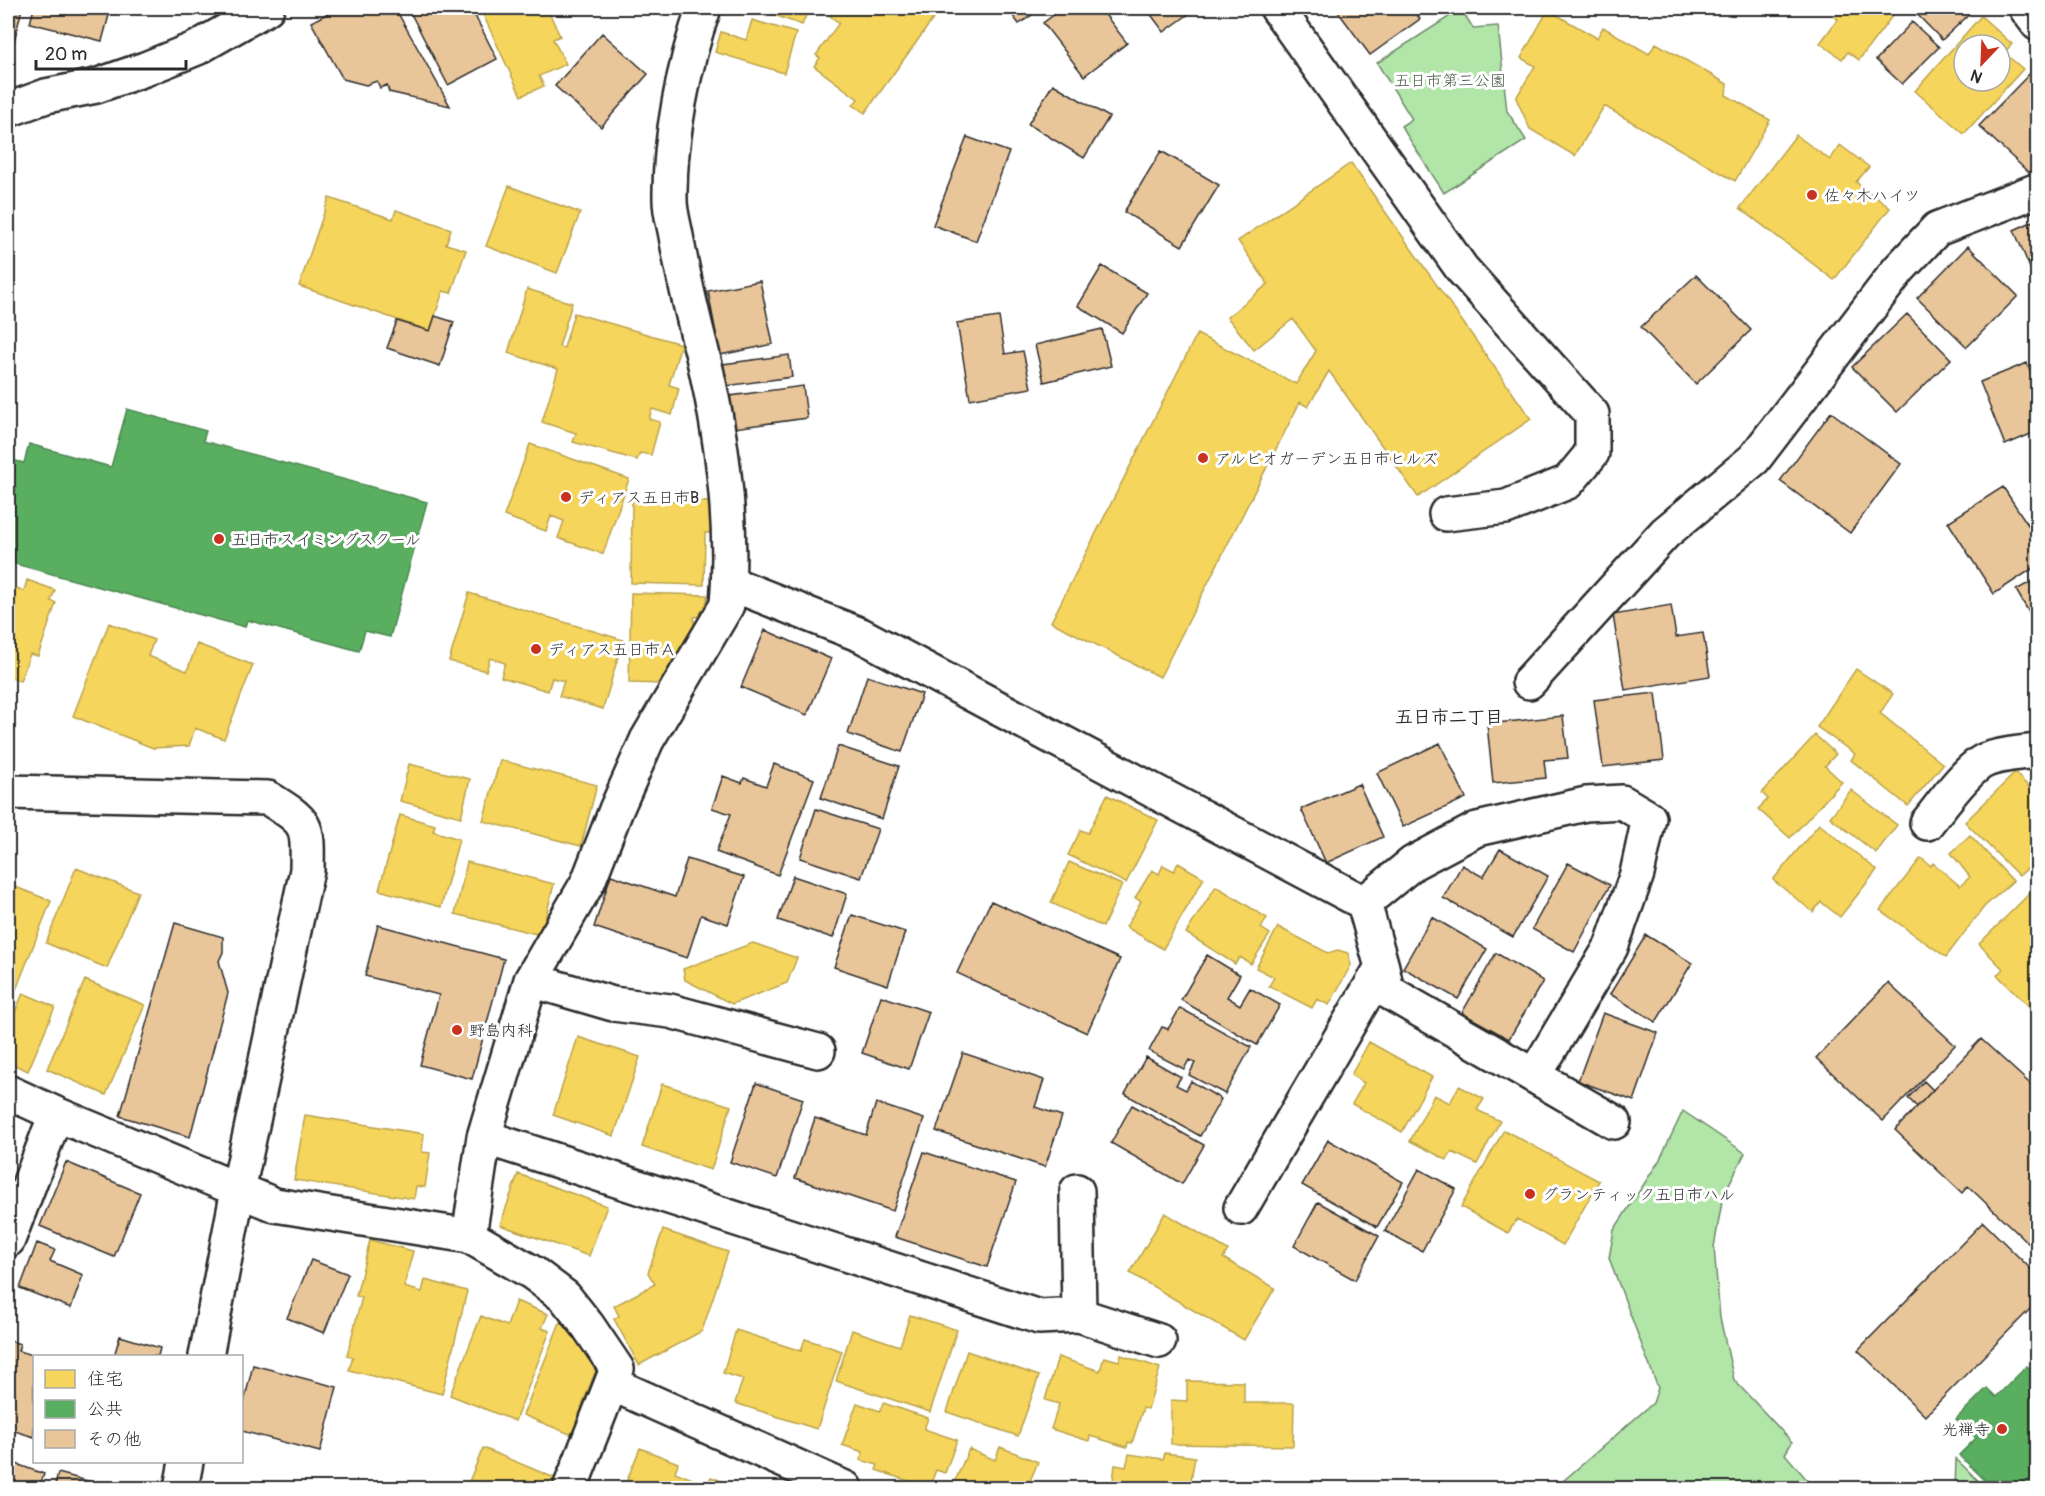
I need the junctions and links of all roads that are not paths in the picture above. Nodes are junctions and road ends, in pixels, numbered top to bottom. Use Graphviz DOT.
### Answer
graph roads {
  1 [pos="267,8"];
  2 [pos="704,8"];
  3 [pos="1277,8"];
  4 [pos="2026,8"];
  5 [pos="2037,24"];
  6 [pos="8,84"];
  7 [pos="46,96"];
  8 [pos="8,110"];
  9 [pos="2037,190"];
  10 [pos="1446,514"];
  11 [pos="729,583"];
  12 [pos="1529,682"];
  13 [pos="2037,751"];
  14 [pos="8,792"];
  15 [pos="1927,823"];
  16 [pos="1364,903"];
  17 [pos="1382,967"];
  18 [pos="531,980"];
  19 [pos="818,1051"];
  20 [pos="1534,1076"];
  21 [pos="8,1092"];
  22 [pos="56,1114"];
  23 [pos="1614,1122"];
  24 [pos="484,1137"];
  25 [pos="238,1190"];
  26 [pos="1077,1191"];
  27 [pos="1241,1208"];
  28 [pos="469,1236"];
  29 [pos="8,1240"];
  30 [pos="1079,1315"];
  31 [pos="1159,1341"];
  32 [pos="206,1355"];
  33 [pos="612,1384"];
  34 [pos="186,1463"];
  35 [pos="181,1488"];
  36 [pos="570,1488"];
  37 [pos="845,1488"];
  1 -- 7 [label="street"];
  2 -- 11 [label="street"];
  3 -- 10 [label="street"];
  4 -- 5 [label="street"];
  6 -- 7 [label="street"];
  7 -- 8 [label="street"];
  9 -- 12 [label="street"];
  11 -- 16 [label="street"];
  11 -- 18 [label="street"];
  13 -- 15 [label="street"];
  14 -- 25 [label="street"];
  16 -- 17 [label="street"];
  16 -- 20 [label="street"];
  17 -- 20 [label="street"];
  17 -- 27 [label="street"];
  18 -- 19 [label="street"];
  18 -- 24 [label="street"];
  20 -- 23 [label="street"];
  21 -- 22 [label="street"];
  22 -- 25 [label="street"];
  22 -- 29 [label="street"];
  24 -- 28 [label="street"];
  24 -- 30 [label="street"];
  25 -- 28 [label="street"];
  25 -- 32 [label="street"];
  26 -- 30 [label="street"];
  28 -- 33 [label="street"];
  30 -- 31 [label="street"];
  33 -- 36 [label="street"];
  33 -- 37 [label="street"];
  34 -- 35 [label="street"];
}
